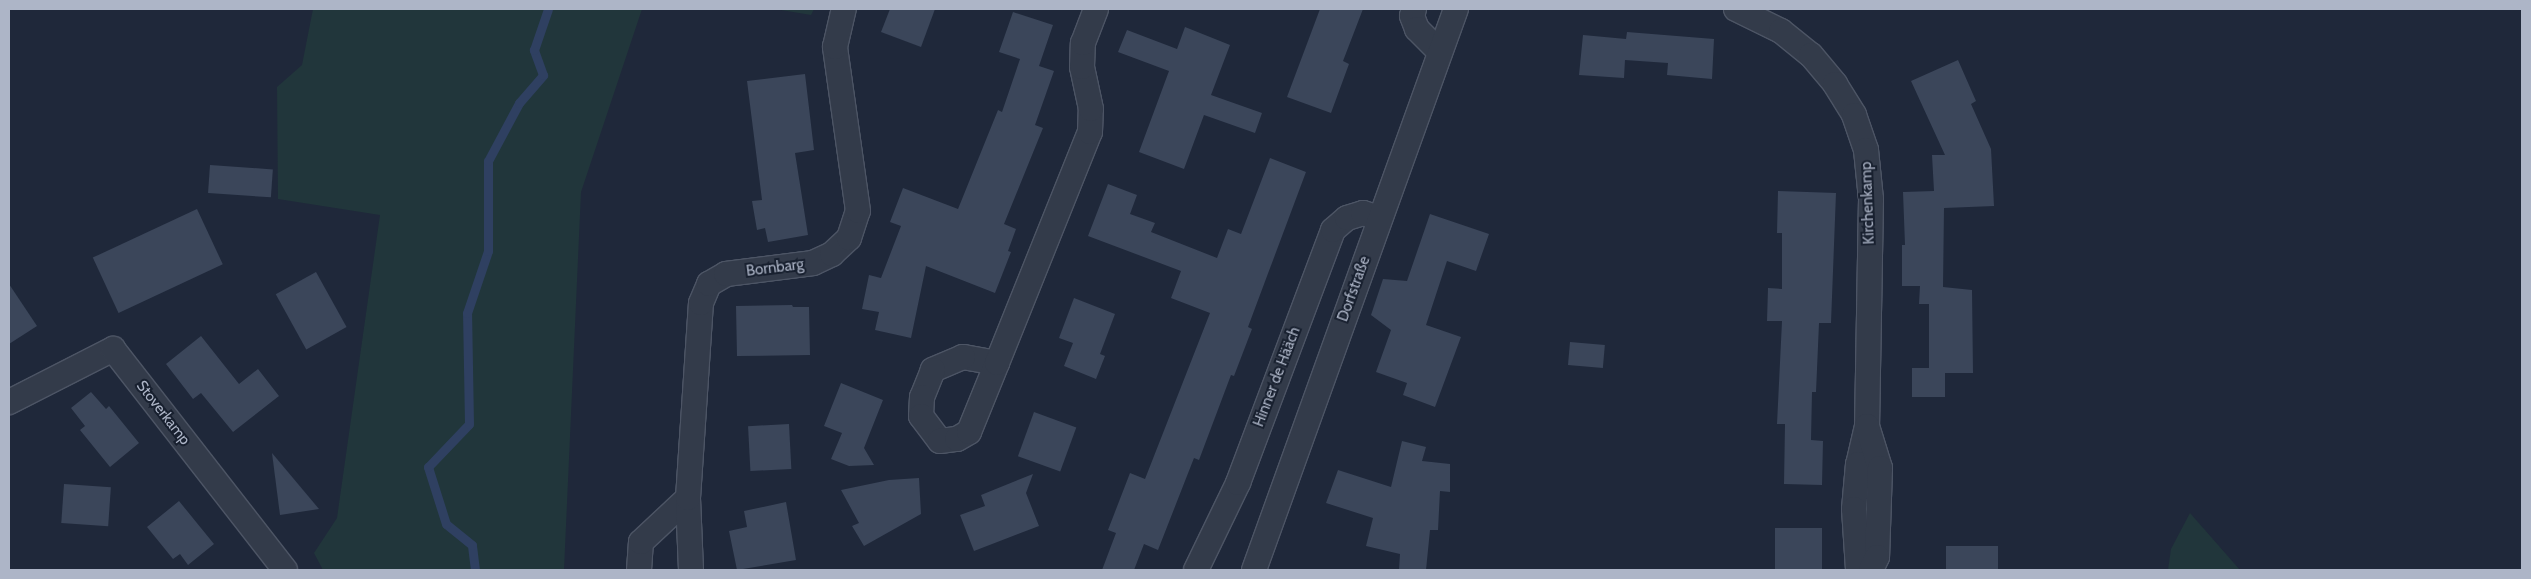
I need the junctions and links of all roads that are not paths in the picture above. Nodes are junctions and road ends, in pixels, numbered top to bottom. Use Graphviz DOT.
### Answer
graph roads {
  1 [pos="844,9"];
  2 [pos="1096,9"];
  3 [pos="1414,9"];
  4 [pos="1456,9"];
  5 [pos="1736,9"];
  6 [pos="1439,51"];
  7 [pos="1380,218"];
  8 [pos="998,363"];
  9 [pos="9,402"];
  10 [pos="1867,426"];
  11 [pos="688,498"];
  12 [pos="286,570"];
  13 [pos="639,570"];
  14 [pos="691,570"];
  15 [pos="1196,570"];
  16 [pos="1254,570"];
  17 [pos="1858,570"];
  18 [pos="1871,570"];
  1 -- 11 [label="street, Bornbarg"];
  2 -- 8 [label="street"];
  3 -- 6 [label="street"];
  4 -- 6 [label="street, Dorfstraße"];
  5 -- 10 [label="street, Kirchenkamp"];
  6 -- 7 [label="street, Dorfstraße"];
  7 -- 15 [label="street, Hinner de Hääch"];
  7 -- 16 [label="street, Dorfstraße"];
  9 -- 12 [label="street, Stoverkamp"];
  10 -- 17 [label="street, Kirchenkamp"];
  10 -- 18 [label="street, Kirchenkamp"];
  11 -- 13 [label="street"];
  11 -- 14 [label="street, Bornbarg"];
}
